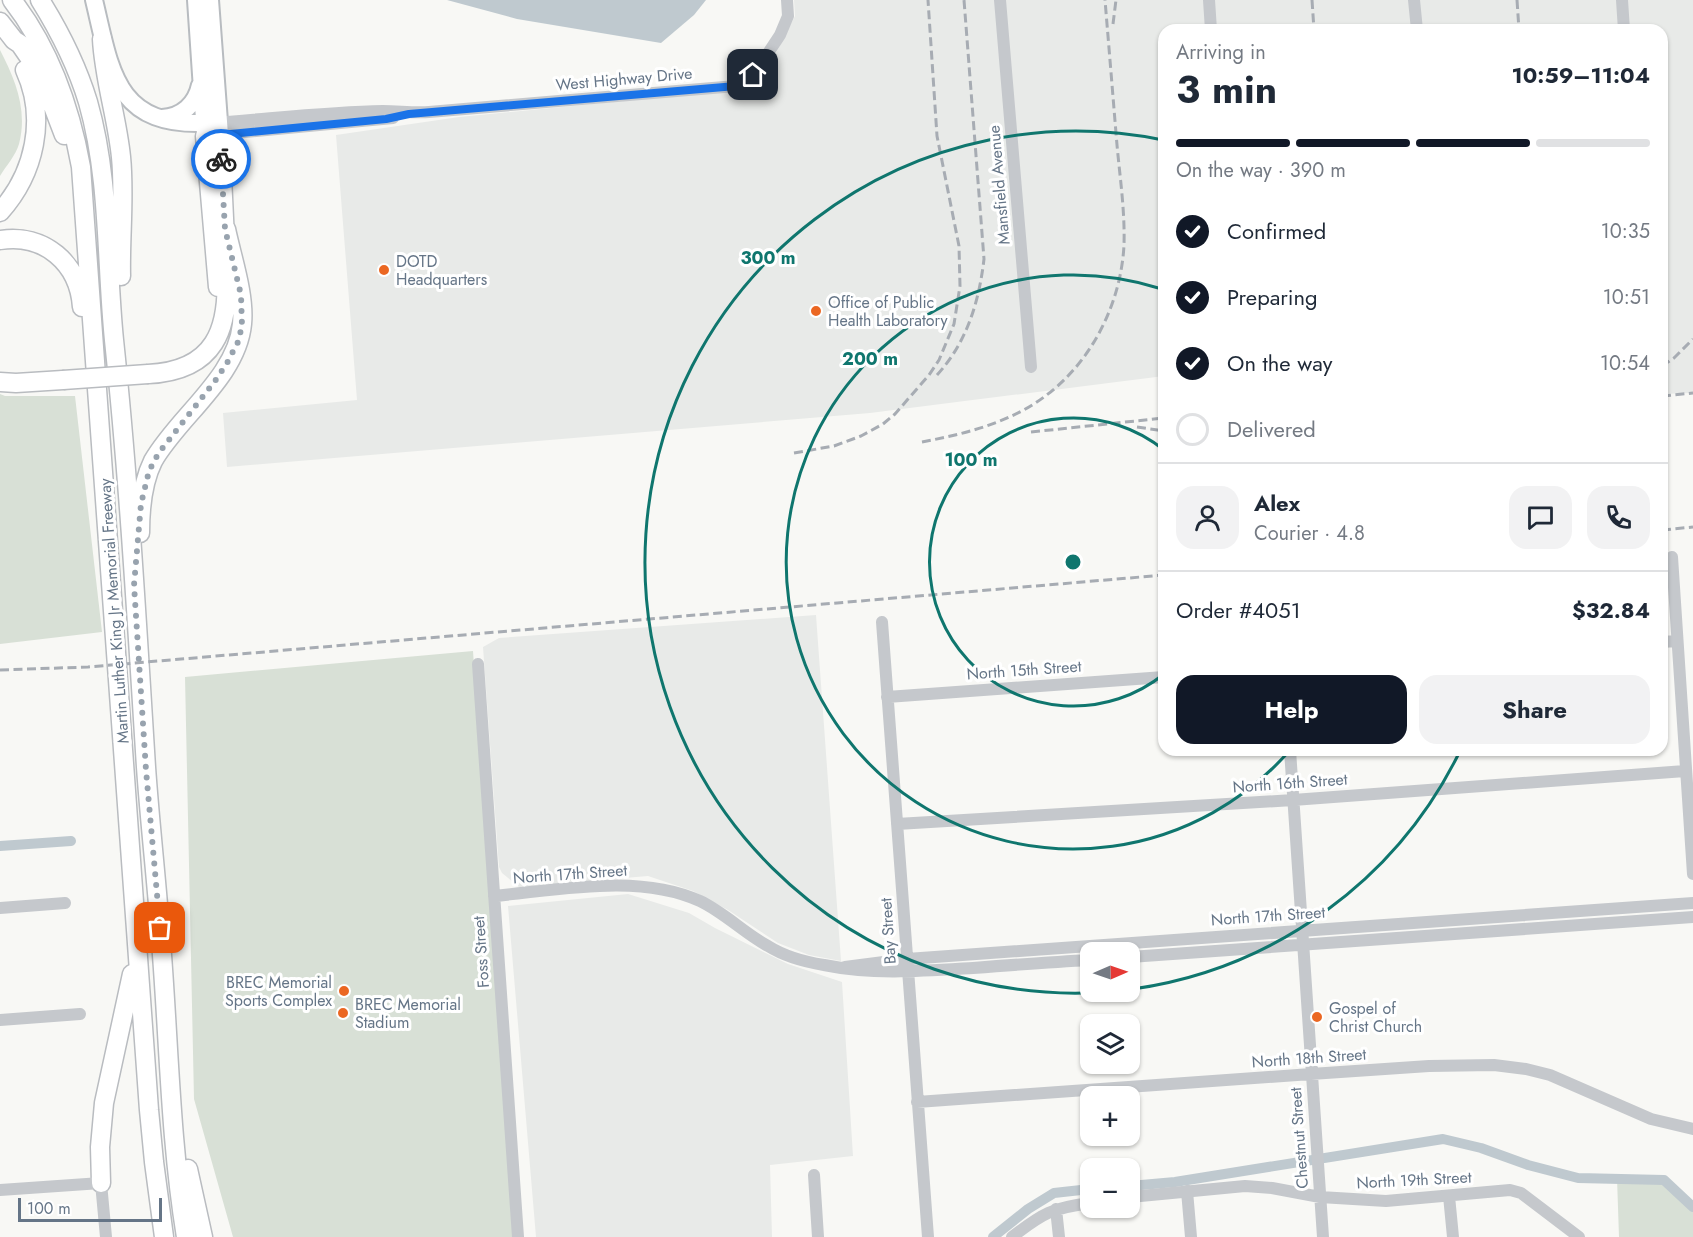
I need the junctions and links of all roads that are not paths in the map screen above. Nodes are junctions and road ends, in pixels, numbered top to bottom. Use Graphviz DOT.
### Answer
graph roads {
  1 [pos="12,0"];
  2 [pos="40,0"];
  3 [pos="94,0"];
  4 [pos="196,0"];
  5 [pos="210,0"];
  6 [pos="787,0"];
  7 [pos="1000,0"];
  8 [pos="1209,0"];
  9 [pos="1414,0"];
  10 [pos="1622,0"];
  11 [pos="0,22"];
  12 [pos="1211,24"];
  13 [pos="1416,24"];
  14 [pos="1624,24"];
  15 [pos="102,39"];
  16 [pos="14,40"];
  17 [pos="201,78"];
  18 [pos="156,118"];
  19 [pos="212,129"];
  20 [pos="84,190"];
  21 [pos="0,212"];
  22 [pos="225,229"];
  23 [pos="0,240"];
  24 [pos="1031,367"];
  25 [pos="148,371"];
  26 [pos="0,376"];
  27 [pos="63,377"];
  28 [pos="0,382"];
  29 [pos="121,407"];
  30 [pos="102,459"];
  31 [pos="1672,557"];
  32 [pos="134,585"];
  33 [pos="882,622"];
  34 [pos="1677,641"];
  35 [pos="1668,642"];
  36 [pos="478,664"];
  37 [pos="1158,677"];
  38 [pos="887,696"];
  39 [pos="1290,756"];
  40 [pos="1685,771"];
  41 [pos="1293,800"];
  42 [pos="897,824"];
  43 [pos="1693,874"];
  44 [pos="494,896"];
  45 [pos="65,903"];
  46 [pos="1693,903"];
  47 [pos="0,908"];
  48 [pos="1693,917"];
  49 [pos="1438,921"];
  50 [pos="1302,930"];
  51 [pos="1438,936"];
  52 [pos="136,937"];
  53 [pos="1303,945"];
  54 [pos="1052,948"];
  55 [pos="1140,956"];
  56 [pos="907,959"];
  57 [pos="1080,961"];
  58 [pos="1053,962"];
  59 [pos="845,967"];
  60 [pos="908,972"];
  61 [pos="80,1014"];
  62 [pos="0,1020"];
  63 [pos="170,1053"];
  64 [pos="1311,1074"];
  65 [pos="917,1102"];
  66 [pos="1693,1129"];
  67 [pos="814,1174"];
  68 [pos="101,1183"];
  69 [pos="0,1190"];
  70 [pos="1187,1191"];
  71 [pos="1140,1196"];
  72 [pos="1449,1196"];
  73 [pos="1320,1197"];
  74 [pos="1080,1205"];
  75 [pos="1056,1209"];
  76 [pos="106,1237"];
  77 [pos="165,1237"];
  78 [pos="186,1237"];
  79 [pos="203,1237"];
  80 [pos="518,1237"];
  81 [pos="818,1237"];
  82 [pos="928,1237"];
  83 [pos="1012,1237"];
  84 [pos="1059,1237"];
  85 [pos="1191,1237"];
  86 [pos="1323,1237"];
  87 [pos="1453,1237"];
  88 [pos="1579,1237"];
  1 -- 20 [label="highway, Martin Luther King Jr Memorial Freeway"];
  2 -- 29 [label="highway, Martin Luther King Jr Memorial Freeway"];
  3 -- 15 [label="main road"];
  4 -- 17 [label="main road"];
  5 -- 19 [label="main road"];
  6 -- 19 [label="street, West Highway Drive"];
  7 -- 24 [label="street, Mansfield Avenue"];
  8 -- 12 [label="street"];
  9 -- 13 [label="street"];
  10 -- 14 [label="street"];
  11 -- 16 [label="highway"];
  15 -- 18 [label="main road"];
  15 -- 29 [label="highway"];
  16 -- 20 [label="highway"];
  16 -- 21 [label="highway"];
  17 -- 18 [label="main road"];
  17 -- 19 [label="main road"];
  18 -- 19 [label="main road"];
  19 -- 22 [label="highway"];
  19 -- 25 [label="highway"];
  20 -- 30 [label="highway, Martin Luther King Jr Memorial Freeway"];
  22 -- 25 [label="highway"];
  22 -- 32 [label="highway"];
  23 -- 30 [label="highway"];
  25 -- 27 [label="highway"];
  26 -- 27 [label="highway"];
  27 -- 28 [label="highway"];
  29 -- 32 [label="highway, Martin Luther King Jr Memorial Freeway"];
  30 -- 52 [label="highway, Martin Luther King Jr Memorial Freeway"];
  31 -- 34 [label="street"];
  32 -- 63 [label="highway, Martin Luther King Jr Memorial Freeway"];
  33 -- 38 [label="street, Bay Street"];
  34 -- 35 [label="street"];
  34 -- 40 [label="street"];
  36 -- 44 [label="street, Foss Street"];
  37 -- 38 [label="street, North 15th Street"];
  38 -- 42 [label="street, Bay Street"];
  39 -- 41 [label="street, Chestnut Street"];
  40 -- 41 [label="street, North 16th Street"];
  40 -- 43 [label="street"];
  41 -- 42 [label="street, North 16th Street"];
  41 -- 50 [label="street, Chestnut Street"];
  42 -- 56 [label="street, Bay Street"];
  44 -- 59 [label="street, North 17th Street"];
  44 -- 80 [label="street, Foss Street"];
  45 -- 47 [label="street"];
  46 -- 49 [label="street, North 17th Street"];
  48 -- 51 [label="street, North 17th Street"];
  49 -- 50 [label="street, North 17th Street"];
  49 -- 51 [label="street"];
  50 -- 53 [label="street, Chestnut Street"];
  50 -- 54 [label="street, North 17th Street"];
  51 -- 53 [label="street, North 17th Street"];
  52 -- 68 [label="highway"];
  52 -- 77 [label="highway, Martin Luther King Jr Memorial Freeway"];
  53 -- 55 [label="street, North 17th Street"];
  53 -- 64 [label="street, Chestnut Street"];
  54 -- 56 [label="street, North 17th Street"];
  54 -- 58 [label="street"];
  56 -- 59 [label="street, North 17th Street"];
  56 -- 60 [label="street, Bay Street"];
  57 -- 58 [label="street, North 17th Street"];
  58 -- 60 [label="street, North 17th Street"];
  59 -- 60 [label="street, North 17th Street"];
  60 -- 65 [label="street, Bay Street"];
  61 -- 62 [label="street"];
  63 -- 78 [label="highway, Martin Luther King Jr Memorial Freeway"];
  63 -- 79 [label="highway"];
  64 -- 65 [label="street, North 18th Street"];
  64 -- 66 [label="street, North 18th Street"];
  64 -- 73 [label="street, Chestnut Street"];
  65 -- 82 [label="street, Bay Street"];
  67 -- 81 [label="street"];
  68 -- 69 [label="street"];
  68 -- 76 [label="street"];
  70 -- 71 [label="street, North 19th Street"];
  70 -- 73 [label="street, North 19th Street"];
  70 -- 85 [label="street"];
  72 -- 73 [label="street, North 19th Street"];
  72 -- 87 [label="street"];
  72 -- 88 [label="street, North 19th Street"];
  73 -- 86 [label="street, Chestnut Street"];
  74 -- 75 [label="street"];
  75 -- 83 [label="street"];
  75 -- 84 [label="street"];
}
